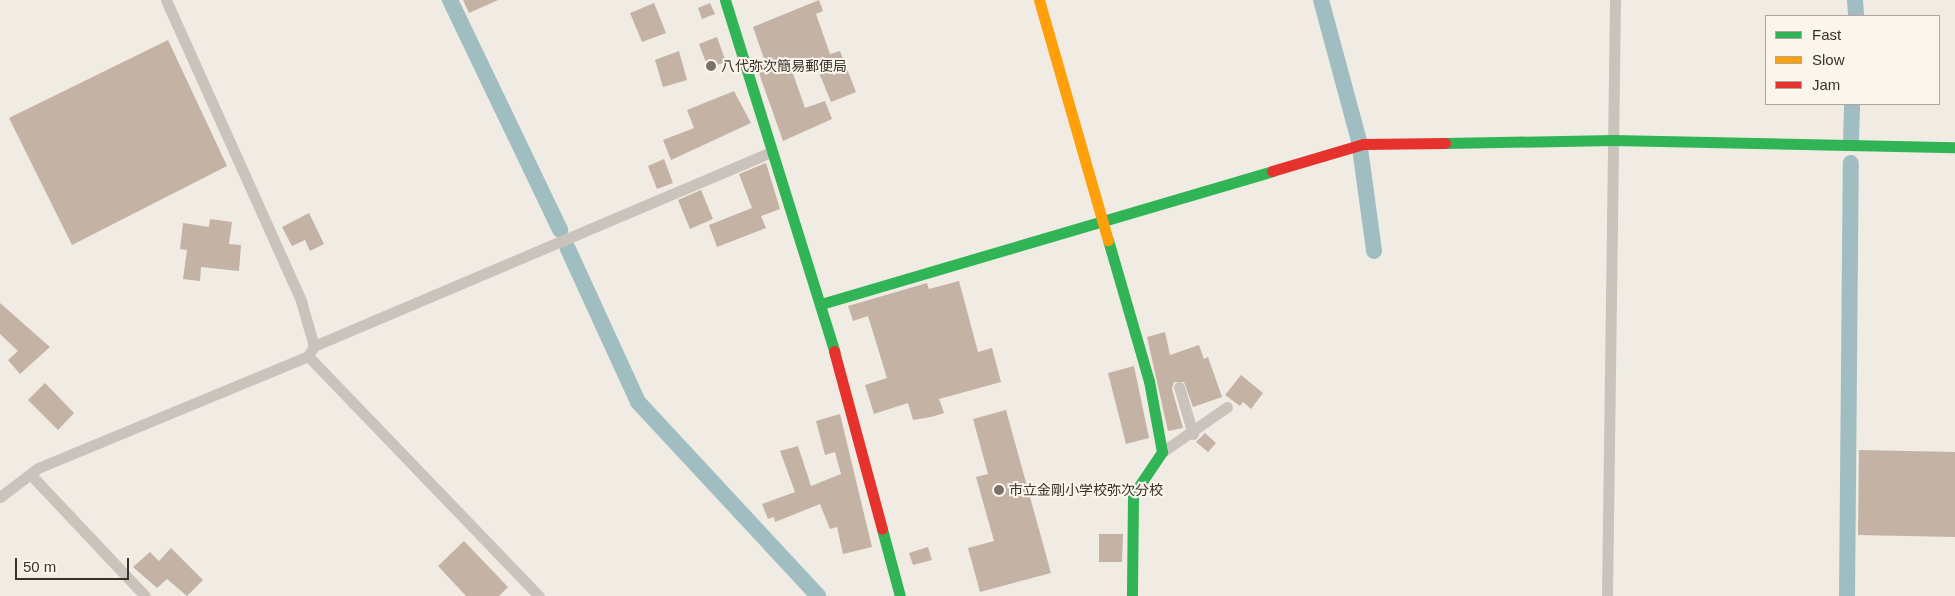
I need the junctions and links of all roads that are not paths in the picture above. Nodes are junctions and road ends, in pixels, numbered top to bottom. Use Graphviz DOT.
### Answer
graph roads {
  1 [pos="166,0"];
  2 [pos="725,0"];
  3 [pos="1039,0"];
  4 [pos="1614,0"];
  5 [pos="1613,140"];
  6 [pos="1955,147"];
  7 [pos="772,152"];
  8 [pos="1101,221"];
  9 [pos="821,304"];
  10 [pos="311,351"];
  11 [pos="1179,387"];
  12 [pos="1227,407"];
  13 [pos="1193,434"];
  14 [pos="1162,452"];
  15 [pos="31,475"];
  16 [pos="0,498"];
  17 [pos="145,596"];
  18 [pos="539,596"];
  19 [pos="900,596"];
  20 [pos="1132,596"];
  21 [pos="1607,596"];
  1 -- 10 [label="street"];
  2 -- 7 [label="street"];
  3 -- 8 [label="street"];
  4 -- 5 [label="street"];
  5 -- 6 [label="street"];
  5 -- 8 [label="street"];
  5 -- 21 [label="street"];
  7 -- 9 [label="street"];
  7 -- 10 [label="street"];
  8 -- 9 [label="street"];
  8 -- 14 [label="street"];
  9 -- 19 [label="street"];
  10 -- 15 [label="street"];
  10 -- 18 [label="street"];
  11 -- 13 [label="street"];
  12 -- 13 [label="street"];
  13 -- 14 [label="street"];
  14 -- 20 [label="street"];
  15 -- 16 [label="street"];
  15 -- 17 [label="street"];
}
